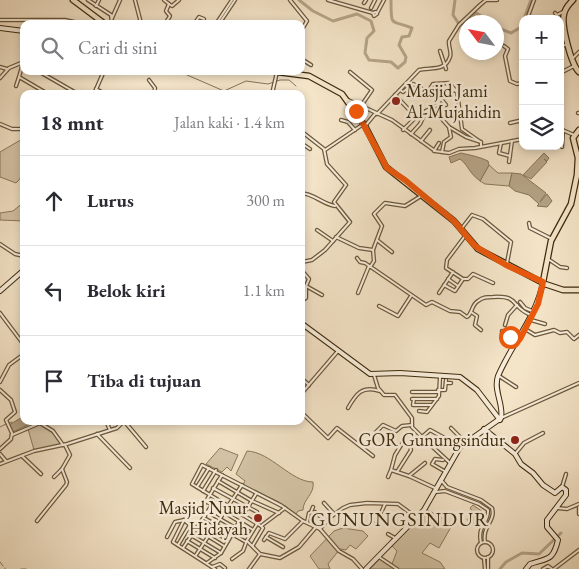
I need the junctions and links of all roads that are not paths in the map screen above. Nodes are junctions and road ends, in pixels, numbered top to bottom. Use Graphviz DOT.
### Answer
graph roads {
  1 [pos="73,0"];
  2 [pos="88,0"];
  3 [pos="100,0"];
  4 [pos="120,0"];
  5 [pos="135,0"];
  6 [pos="164,0"];
  7 [pos="179,0"];
  8 [pos="234,0"];
  9 [pos="290,0"];
  10 [pos="328,0"];
  11 [pos="366,0"];
  12 [pos="375,0"];
  13 [pos="384,0"];
  14 [pos="497,0"];
  15 [pos="534,0"];
  16 [pos="571,0"];
  17 [pos="364,3"];
  18 [pos="169,4"];
  19 [pos="96,6"];
  20 [pos="371,8"];
  21 [pos="565,11"];
  22 [pos="555,13"];
  23 [pos="528,15"];
  24 [pos="112,18"];
  25 [pos="204,19"];
  26 [pos="0,20"];
  27 [pos="20,20"];
  28 [pos="20,20"];
  29 [pos="58,20"];
  30 [pos="100,20"];
  31 [pos="139,20"];
  32 [pos="168,20"];
  33 [pos="197,20"];
  34 [pos="221,20"];
  35 [pos="305,24"];
  36 [pos="0,28"];
  37 [pos="20,30"];
  38 [pos="510,45"];
  39 [pos="568,45"];
  40 [pos="504,46"];
  41 [pos="564,46"];
  42 [pos="508,49"];
  43 [pos="440,51"];
  44 [pos="579,52"];
  45 [pos="571,60"];
  46 [pos="305,61"];
  47 [pos="20,63"];
  48 [pos="445,64"];
  49 [pos="311,65"];
  50 [pos="574,66"];
  51 [pos="0,67"];
  52 [pos="446,69"];
  53 [pos="8,70"];
  54 [pos="564,71"];
  55 [pos="350,72"];
  56 [pos="579,72"];
  57 [pos="20,74"];
  58 [pos="46,75"];
  59 [pos="102,75"];
  60 [pos="276,75"];
  61 [pos="304,75"];
  62 [pos="19,77"];
  63 [pos="0,78"];
  64 [pos="149,80"];
  65 [pos="519,84"];
  66 [pos="16,86"];
  67 [pos="96,89"];
  68 [pos="41,90"];
  69 [pos="68,90"];
  70 [pos="155,90"];
  71 [pos="273,90"];
  72 [pos="400,90"];
  73 [pos="455,90"];
  74 [pos="395,95"];
  75 [pos="348,100"];
  76 [pos="441,100"];
  77 [pos="446,105"];
  78 [pos="361,106"];
  79 [pos="432,108"];
  80 [pos="426,111"];
  81 [pos="376,113"];
  82 [pos="416,117"];
  83 [pos="341,120"];
  84 [pos="519,121"];
  85 [pos="510,123"];
  86 [pos="0,124"];
  87 [pos="365,125"];
  88 [pos="449,127"];
  89 [pos="20,129"];
  90 [pos="355,130"];
  91 [pos="403,130"];
  92 [pos="430,130"];
  93 [pos="579,130"];
  94 [pos="564,131"];
  95 [pos="305,133"];
  96 [pos="410,135"];
  97 [pos="574,135"];
  98 [pos="519,140"];
  99 [pos="421,141"];
  100 [pos="479,141"];
  101 [pos="512,141"];
  102 [pos="439,143"];
  103 [pos="502,143"];
  104 [pos="305,146"];
  105 [pos="481,146"];
  106 [pos="310,149"];
  107 [pos="325,150"];
  108 [pos="434,151"];
  109 [pos="442,152"];
  110 [pos="578,154"];
  111 [pos="510,156"];
  112 [pos="509,162"];
  113 [pos="578,167"];
  114 [pos="579,176"];
  115 [pos="577,183"];
  116 [pos="305,193"];
  117 [pos="422,195"];
  118 [pos="335,206"];
  119 [pos="529,223"];
  120 [pos="462,228"];
  121 [pos="317,230"];
  122 [pos="466,234"];
  123 [pos="336,237"];
  124 [pos="552,239"];
  125 [pos="378,240"];
  126 [pos="333,241"];
  127 [pos="0,244"];
  128 [pos="373,250"];
  129 [pos="392,252"];
  130 [pos="20,255"];
  131 [pos="357,258"];
  132 [pos="548,259"];
  133 [pos="305,261"];
  134 [pos="506,265"];
  135 [pos="370,267"];
  136 [pos="567,268"];
  137 [pos="453,272"];
  138 [pos="20,274"];
  139 [pos="305,274"];
  140 [pos="448,279"];
  141 [pos="463,279"];
  142 [pos="543,282"];
  143 [pos="493,283"];
  144 [pos="444,285"];
  145 [pos="306,286"];
  146 [pos="458,286"];
  147 [pos="579,290"];
  148 [pos="0,291"];
  149 [pos="358,293"];
  150 [pos="439,293"];
  151 [pos="322,295"];
  152 [pos="411,295"];
  153 [pos="305,301"];
  154 [pos="520,302"];
  155 [pos="517,305"];
  156 [pos="379,306"];
  157 [pos="471,312"];
  158 [pos="0,313"];
  159 [pos="532,316"];
  160 [pos="545,324"];
  161 [pos="505,325"];
  162 [pos="305,328"];
  163 [pos="525,329"];
  164 [pos="481,330"];
  165 [pos="508,330"];
  166 [pos="502,331"];
  167 [pos="579,336"];
  168 [pos="509,337"];
  169 [pos="520,339"];
  170 [pos="20,340"];
  171 [pos="338,351"];
  172 [pos="20,357"];
  173 [pos="374,375"];
  174 [pos="440,375"];
  175 [pos="499,376"];
  176 [pos="0,382"];
  177 [pos="305,382"];
  178 [pos="451,383"];
  179 [pos="579,383"];
  180 [pos="309,385"];
  181 [pos="516,387"];
  182 [pos="0,390"];
  183 [pos="305,390"];
  184 [pos="438,391"];
  185 [pos="382,392"];
  186 [pos="412,392"];
  187 [pos="437,399"];
  188 [pos="432,405"];
  189 [pos="348,408"];
  190 [pos="418,411"];
  191 [pos="305,416"];
  192 [pos="501,419"];
  193 [pos="35,425"];
  194 [pos="43,425"];
  195 [pos="108,425"];
  196 [pos="120,425"];
  197 [pos="127,425"];
  198 [pos="412,425"];
  199 [pos="451,428"];
  200 [pos="484,428"];
  201 [pos="110,430"];
  202 [pos="376,432"];
  203 [pos="97,433"];
  204 [pos="543,433"];
  205 [pos="12,435"];
  206 [pos="422,436"];
  207 [pos="403,442"];
  208 [pos="465,442"];
  209 [pos="64,445"];
  210 [pos="460,446"];
  211 [pos="146,447"];
  212 [pos="0,449"];
  213 [pos="0,454"];
  214 [pos="515,454"];
  215 [pos="22,456"];
  216 [pos="373,456"];
  217 [pos="445,460"];
  218 [pos="6,461"];
  219 [pos="425,463"];
  220 [pos="450,463"];
  221 [pos="0,464"];
  222 [pos="209,467"];
  223 [pos="130,468"];
  224 [pos="62,469"];
  225 [pos="216,470"];
  226 [pos="391,470"];
  227 [pos="396,472"];
  228 [pos="446,472"];
  229 [pos="42,474"];
  230 [pos="222,474"];
  231 [pos="566,474"];
  232 [pos="409,476"];
  233 [pos="54,478"];
  234 [pos="388,478"];
  235 [pos="441,480"];
  236 [pos="218,481"];
  237 [pos="242,485"];
  238 [pos="197,487"];
  239 [pos="447,487"];
  240 [pos="562,487"];
  241 [pos="213,488"];
  242 [pos="436,490"];
  243 [pos="203,491"];
  244 [pos="237,492"];
  245 [pos="445,492"];
  246 [pos="256,493"];
  247 [pos="210,495"];
  248 [pos="469,496"];
  249 [pos="216,498"];
  250 [pos="233,499"];
  251 [pos="468,500"];
  252 [pos="206,501"];
  253 [pos="252,501"];
  254 [pos="324,503"];
  255 [pos="385,504"];
  256 [pos="212,505"];
  257 [pos="228,506"];
  258 [pos="579,506"];
  259 [pos="313,507"];
  260 [pos="248,508"];
  261 [pos="286,508"];
  262 [pos="557,508"];
  263 [pos="208,512"];
  264 [pos="224,512"];
  265 [pos="258,512"];
  266 [pos="312,512"];
  267 [pos="279,513"];
  268 [pos="334,514"];
  269 [pos="579,514"];
  270 [pos="243,515"];
  271 [pos="204,517"];
  272 [pos="416,518"];
  273 [pos="220,519"];
  274 [pos="184,520"];
  275 [pos="37,521"];
  276 [pos="303,521"];
  277 [pos="239,522"];
  278 [pos="327,522"];
  279 [pos="377,522"];
  280 [pos="198,523"];
  281 [pos="307,523"];
  282 [pos="257,524"];
  283 [pos="190,525"];
  284 [pos="216,525"];
  285 [pos="262,527"];
  286 [pos="316,527"];
  287 [pos="195,528"];
  288 [pos="236,528"];
  289 [pos="320,529"];
  290 [pos="253,530"];
  291 [pos="212,531"];
  292 [pos="269,533"];
  293 [pos="232,534"];
  294 [pos="388,534"];
  295 [pos="191,535"];
  296 [pos="208,536"];
  297 [pos="250,536"];
  298 [pos="167,537"];
  299 [pos="266,537"];
  300 [pos="397,539"];
  301 [pos="228,540"];
  302 [pos="264,540"];
  303 [pos="187,541"];
  304 [pos="247,541"];
  305 [pos="485,542"];
  306 [pos="204,543"];
  307 [pos="481,543"];
  308 [pos="178,545"];
  309 [pos="224,546"];
  310 [pos="253,546"];
  311 [pos="283,547"];
  312 [pos="183,548"];
  313 [pos="200,549"];
  314 [pos="579,550"];
  315 [pos="221,553"];
  316 [pos="260,554"];
  317 [pos="196,555"];
  318 [pos="380,557"];
  319 [pos="488,557"];
  320 [pos="216,558"];
  321 [pos="484,558"];
  322 [pos="232,559"];
  323 [pos="207,562"];
  324 [pos="213,568"];
  325 [pos="226,568"];
  326 [pos="249,569"];
  327 [pos="362,569"];
  328 [pos="366,569"];
  329 [pos="397,569"];
  330 [pos="487,569"];
  331 [pos="526,569"];
  332 [pos="543,569"];
  333 [pos="553,569"];
  1 -- 30 [label="main road"];
  2 -- 19 [label="street"];
  3 -- 19 [label="street"];
  4 -- 24 [label="street"];
  5 -- 31 [label="street"];
  6 -- 18 [label="street"];
  7 -- 18 [label="street"];
  8 -- 34 [label="street"];
  9 -- 35 [label="street"];
  10 -- 13 [label="street"];
  11 -- 17 [label="street"];
  12 -- 20 [label="street"];
  14 -- 48 [label="street"];
  15 -- 23 [label="street"];
  16 -- 21 [label="main road"];
  18 -- 32 [label="street"];
  19 -- 24 [label="street"];
  21 -- 22 [label="street"];
  21 -- 39 [label="main road"];
  25 -- 33 [label="street"];
  26 -- 28 [label="street"];
  27 -- 29 [label="street"];
  36 -- 37 [label="street"];
  38 -- 42 [label="street"];
  39 -- 41 [label="street"];
  39 -- 45 [label="main road"];
  40 -- 42 [label="street"];
  42 -- 65 [label="street"];
  43 -- 48 [label="street"];
  44 -- 45 [label="street"];
  45 -- 50 [label="main road"];
  46 -- 49 [label="street"];
  47 -- 53 [label="street"];
  48 -- 52 [label="street"];
  48 -- 72 [label="street"];
  50 -- 54 [label="street"];
  50 -- 56 [label="main road"];
  51 -- 53 [label="street"];
  53 -- 63 [label="street"];
  55 -- 78 [label="street"];
  57 -- 62 [label="street"];
  58 -- 69 [label="street"];
  59 -- 67 [label="street"];
  60 -- 71 [label="street"];
  61 -- 75 [label="main road"];
  62 -- 66 [label="street"];
  62 -- 68 [label="street"];
  64 -- 70 [label="street"];
  72 -- 73 [label="street"];
  72 -- 74 [label="street"];
  73 -- 76 [label="street"];
  73 -- 100 [label="street"];
  74 -- 81 [label="street"];
  74 -- 82 [label="street"];
  75 -- 78 [label="street"];
  75 -- 87 [label="main road"];
  76 -- 77 [label="street"];
  76 -- 79 [label="street"];
  78 -- 81 [label="street"];
  79 -- 80 [label="street"];
  79 -- 88 [label="street"];
  80 -- 82 [label="street"];
  80 -- 96 [label="street"];
  81 -- 87 [label="street"];
  81 -- 91 [label="street"];
  82 -- 91 [label="street"];
  83 -- 90 [label="street"];
  84 -- 85 [label="street"];
  86 -- 89 [label="street"];
  87 -- 90 [label="street"];
  87 -- 117 [label="main road"];
  88 -- 100 [label="street"];
  88 -- 109 [label="street"];
  90 -- 107 [label="street"];
  91 -- 96 [label="street"];
  92 -- 99 [label="street"];
  93 -- 97 [label="main road"];
  94 -- 97 [label="street"];
  95 -- 107 [label="street"];
  96 -- 99 [label="street"];
  97 -- 110 [label="main road"];
  98 -- 101 [label="street"];
  99 -- 108 [label="street"];
  100 -- 105 [label="street"];
  101 -- 103 [label="street"];
  101 -- 111 [label="street"];
  102 -- 108 [label="street"];
  103 -- 105 [label="street"];
  103 -- 111 [label="street"];
  104 -- 106 [label="street"];
  105 -- 109 [label="street"];
  107 -- 118 [label="street"];
  108 -- 109 [label="street"];
  110 -- 113 [label="main road"];
  111 -- 112 [label="street"];
  113 -- 115 [label="main road"];
  114 -- 115 [label="street"];
  115 -- 124 [label="main road"];
  116 -- 118 [label="street"];
  117 -- 120 [label="main road"];
  117 -- 125 [label="street"];
  118 -- 123 [label="street"];
  119 -- 124 [label="street"];
  120 -- 122 [label="main road"];
  120 -- 134 [label="street"];
  121 -- 126 [label="street"];
  122 -- 134 [label="main road"];
  122 -- 137 [label="street"];
  123 -- 126 [label="street"];
  123 -- 128 [label="street"];
  124 -- 132 [label="main road"];
  125 -- 128 [label="street"];
  125 -- 129 [label="street"];
  126 -- 133 [label="street"];
  127 -- 130 [label="street"];
  128 -- 135 [label="street"];
  131 -- 135 [label="street"];
  132 -- 136 [label="street"];
  132 -- 142 [label="main road"];
  134 -- 142 [label="main road"];
  135 -- 149 [label="street"];
  135 -- 152 [label="street"];
  137 -- 140 [label="street"];
  137 -- 141 [label="street"];
  138 -- 148 [label="street"];
  139 -- 145 [label="street"];
  140 -- 144 [label="street"];
  140 -- 146 [label="street"];
  141 -- 143 [label="street"];
  141 -- 146 [label="street"];
  142 -- 147 [label="main road"];
  142 -- 159 [label="street"];
  144 -- 146 [label="street"];
  144 -- 150 [label="street"];
  145 -- 151 [label="street"];
  145 -- 153 [label="street"];
  152 -- 156 [label="street"];
  152 -- 157 [label="street"];
  154 -- 159 [label="street"];
  155 -- 157 [label="street"];
  155 -- 159 [label="street"];
  155 -- 161 [label="street"];
  157 -- 164 [label="street"];
  158 -- 170 [label="street"];
  159 -- 160 [label="street"];
  159 -- 163 [label="street"];
  162 -- 171 [label="street"];
  163 -- 167 [label="street"];
  163 -- 169 [label="street"];
  165 -- 168 [label="street"];
  166 -- 168 [label="street"];
  168 -- 169 [label="street"];
  169 -- 175 [label="street"];
  171 -- 173 [label="street"];
  171 -- 180 [label="street"];
  172 -- 176 [label="street"];
  173 -- 174 [label="street"];
  173 -- 185 [label="street"];
  174 -- 184 [label="street"];
  174 -- 192 [label="street"];
  175 -- 181 [label="street"];
  175 -- 192 [label="street"];
  177 -- 180 [label="street"];
  178 -- 184 [label="street"];
  179 -- 192 [label="street"];
  180 -- 183 [label="street"];
  182 -- 205 [label="street"];
  184 -- 186 [label="street"];
  184 -- 187 [label="street"];
  185 -- 189 [label="street"];
  185 -- 198 [label="street"];
  187 -- 188 [label="street"];
  187 -- 188 [label="street"];
  188 -- 190 [label="street"];
  191 -- 216 [label="street"];
  192 -- 200 [label="street"];
  193 -- 205 [label="street"];
  194 -- 209 [label="street"];
  195 -- 201 [label="street"];
  196 -- 201 [label="street"];
  197 -- 211 [label="street"];
  198 -- 202 [label="street"];
  198 -- 206 [label="street"];
  199 -- 208 [label="street"];
  200 -- 208 [label="street"];
  200 -- 214 [label="street"];
  201 -- 203 [label="street"];
  203 -- 209 [label="street"];
  203 -- 223 [label="street"];
  204 -- 214 [label="street"];
  205 -- 212 [label="street"];
  206 -- 210 [label="street"];
  206 -- 217 [label="street"];
  206 -- 227 [label="street"];
  207 -- 226 [label="street"];
  208 -- 210 [label="street"];
  209 -- 215 [label="street"];
  209 -- 224 [label="street"];
  210 -- 220 [label="street"];
  213 -- 218 [label="street"];
  214 -- 240 [label="street"];
  215 -- 218 [label="street"];
  215 -- 229 [label="street"];
  217 -- 220 [label="street"];
  217 -- 228 [label="street"];
  218 -- 221 [label="street"];
  219 -- 232 [label="street"];
  220 -- 228 [label="street"];
  222 -- 225 [label="street"];
  222 -- 238 [label="street"];
  222 -- 238 [label="street"];
  224 -- 233 [label="street"];
  224 -- 275 [label="street"];
  225 -- 230 [label="street"];
  225 -- 243 [label="street"];
  226 -- 227 [label="street"];
  226 -- 234 [label="street"];
  227 -- 232 [label="street"];
  228 -- 235 [label="street"];
  230 -- 236 [label="street"];
  230 -- 237 [label="street"];
  231 -- 240 [label="street"];
  232 -- 242 [label="street"];
  235 -- 239 [label="street"];
  235 -- 242 [label="street"];
  236 -- 241 [label="street"];
  236 -- 244 [label="street"];
  237 -- 244 [label="street"];
  237 -- 246 [label="street"];
  238 -- 243 [label="street"];
  239 -- 245 [label="street"];
  239 -- 248 [label="street"];
  240 -- 262 [label="street"];
  241 -- 247 [label="street"];
  241 -- 250 [label="street"];
  242 -- 245 [label="street"];
  242 -- 272 [label="street"];
  243 -- 247 [label="street"];
  244 -- 250 [label="street"];
  244 -- 253 [label="street"];
  245 -- 251 [label="street"];
  246 -- 253 [label="street"];
  246 -- 261 [label="street"];
  247 -- 249 [label="street"];
  247 -- 252 [label="street"];
  248 -- 251 [label="street"];
  248 -- 305 [label="street"];
  249 -- 256 [label="street"];
  249 -- 257 [label="street"];
  250 -- 257 [label="street"];
  250 -- 260 [label="street"];
  251 -- 307 [label="street"];
  252 -- 256 [label="street"];
  252 -- 271 [label="street"];
  253 -- 260 [label="street"];
  253 -- 267 [label="street"];
  254 -- 268 [label="street"];
  255 -- 268 [label="street"];
  255 -- 272 [label="street"];
  255 -- 279 [label="street"];
  256 -- 263 [label="street"];
  256 -- 264 [label="street"];
  257 -- 264 [label="street"];
  257 -- 270 [label="street"];
  258 -- 262 [label="street"];
  258 -- 269 [label="street"];
  259 -- 266 [label="street"];
  260 -- 265 [label="street"];
  260 -- 270 [label="street"];
  261 -- 267 [label="street"];
  261 -- 276 [label="street"];
  262 -- 331 [label="street"];
  263 -- 271 [label="street"];
  263 -- 273 [label="street"];
  264 -- 273 [label="street"];
  264 -- 277 [label="street"];
  266 -- 278 [label="street"];
  266 -- 281 [label="street"];
  267 -- 285 [label="street"];
  268 -- 278 [label="street"];
  270 -- 282 [label="street"];
  271 -- 280 [label="street"];
  271 -- 284 [label="street"];
  272 -- 300 [label="street"];
  273 -- 284 [label="street"];
  273 -- 288 [label="street"];
  274 -- 283 [label="street"];
  274 -- 298 [label="street"];
  274 -- 308 [label="street"];
  276 -- 281 [label="street"];
  276 -- 292 [label="street"];
  277 -- 288 [label="street"];
  277 -- 290 [label="street"];
  278 -- 289 [label="street"];
  280 -- 287 [label="street"];
  280 -- 291 [label="street"];
  281 -- 286 [label="street"];
  282 -- 285 [label="street"];
  282 -- 290 [label="street"];
  283 -- 287 [label="street"];
  283 -- 308 [label="street"];
  284 -- 291 [label="street"];
  284 -- 293 [label="street"];
  285 -- 292 [label="street"];
  285 -- 310 [label="street"];
  286 -- 289 [label="street"];
  286 -- 316 [label="street"];
  287 -- 295 [label="street"];
  287 -- 296 [label="street"];
  288 -- 293 [label="street"];
  288 -- 297 [label="street"];
  289 -- 327 [label="street"];
  290 -- 297 [label="street"];
  291 -- 296 [label="street"];
  291 -- 301 [label="street"];
  292 -- 299 [label="street"];
  293 -- 301 [label="street"];
  293 -- 304 [label="street"];
  294 -- 300 [label="street"];
  295 -- 303 [label="street"];
  295 -- 306 [label="street"];
  296 -- 306 [label="street"];
  296 -- 309 [label="street"];
  297 -- 304 [label="street"];
  299 -- 302 [label="street"];
  299 -- 311 [label="street"];
  300 -- 318 [label="street"];
  301 -- 309 [label="street"];
  303 -- 312 [label="street"];
  303 -- 313 [label="street"];
  304 -- 310 [label="street"];
  304 -- 322 [label="street"];
  305 -- 307 [label="street"];
  305 -- 319 [label="street"];
  306 -- 313 [label="street"];
  306 -- 315 [label="street"];
  307 -- 321 [label="street"];
  308 -- 312 [label="street"];
  309 -- 315 [label="street"];
  310 -- 316 [label="street"];
  312 -- 317 [label="street"];
  313 -- 317 [label="street"];
  313 -- 320 [label="street"];
  314 -- 333 [label="street"];
  315 -- 320 [label="street"];
  316 -- 326 [label="street"];
  317 -- 323 [label="street"];
  318 -- 328 [label="street"];
  318 -- 329 [label="street"];
  319 -- 321 [label="street"];
  319 -- 330 [label="street"];
  320 -- 323 [label="street"];
  321 -- 330 [label="street"];
  323 -- 324 [label="street"];
  324 -- 325 [label="street"];
  332 -- 333 [label="street"];
}
